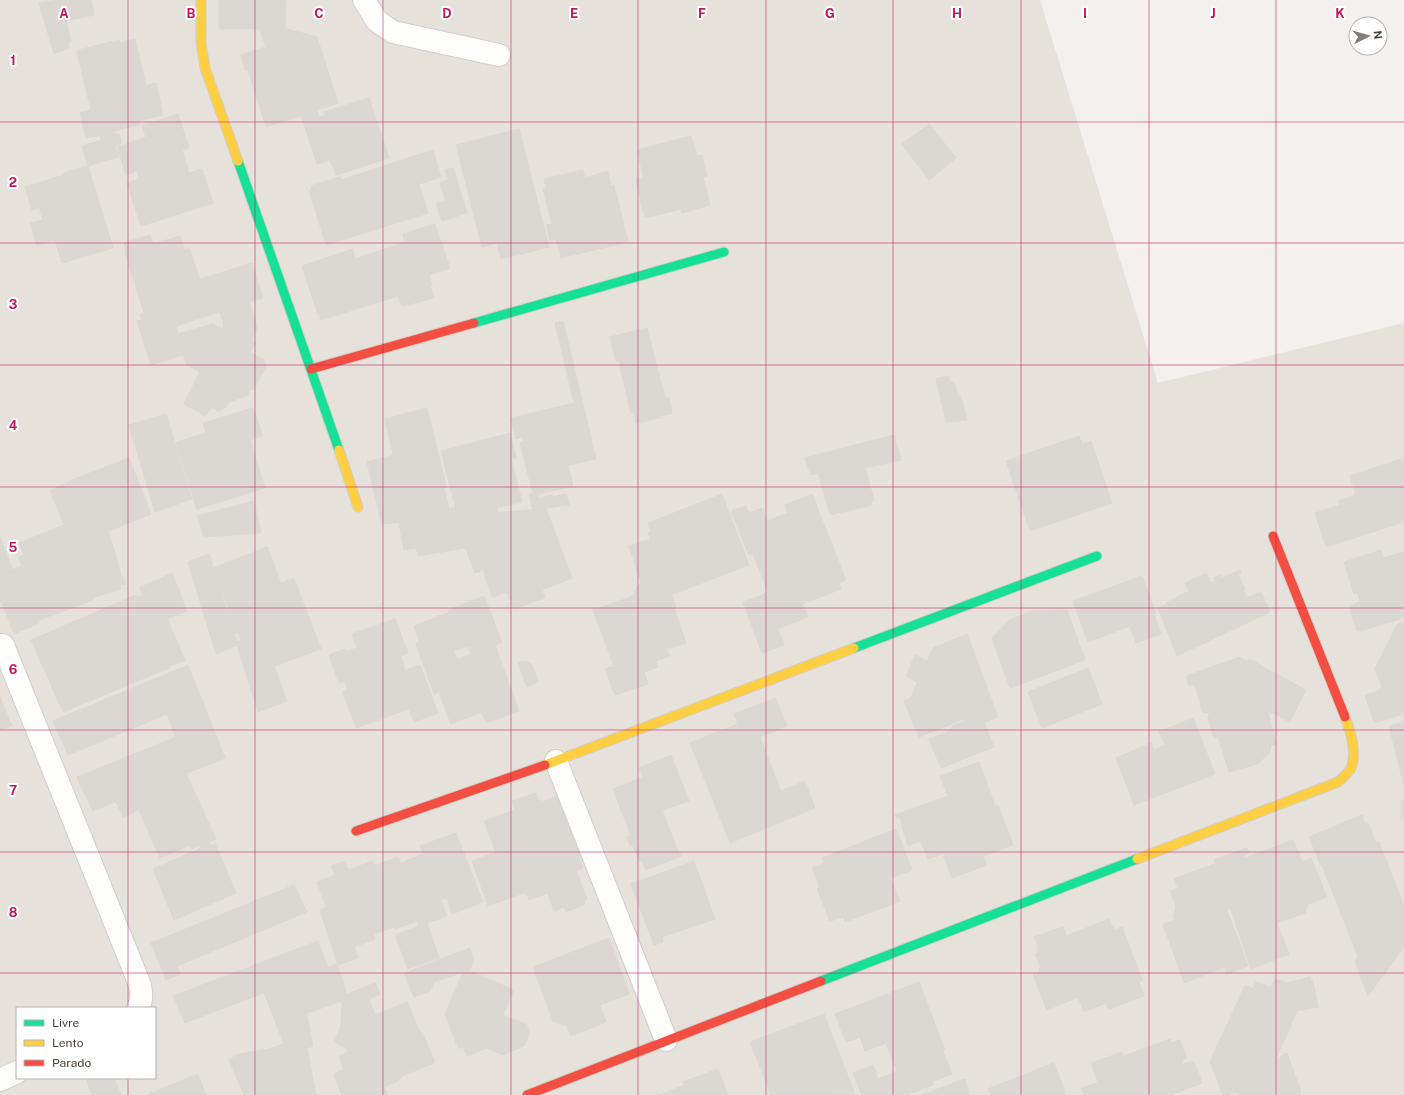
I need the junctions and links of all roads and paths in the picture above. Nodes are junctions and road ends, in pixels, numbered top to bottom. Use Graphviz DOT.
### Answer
graph roads {
  1 [pos="201,0"];
  2 [pos="364,0"];
  3 [pos="499,55"];
  4 [pos="724,252"];
  5 [pos="311,369"];
  6 [pos="358,507"];
  7 [pos="1273,536"];
  8 [pos="1097,556"];
  9 [pos="3,645"];
  10 [pos="556,761"];
  11 [pos="356,831"];
  12 [pos="139,1007"];
  13 [pos="666,1040"];
  14 [pos="16,1072"];
  15 [pos="0,1080"];
  16 [pos="527,1095"];
  1 -- 5 [label="street"];
  2 -- 3 [label="street"];
  4 -- 5 [label="street"];
  5 -- 6 [label="street"];
  7 -- 13 [label="street"];
  8 -- 10 [label="street"];
  9 -- 12 [label="street"];
  10 -- 11 [label="street"];
  10 -- 13 [label="street"];
  13 -- 16 [label="street"];
  14 -- 15 [label="street"];
}
